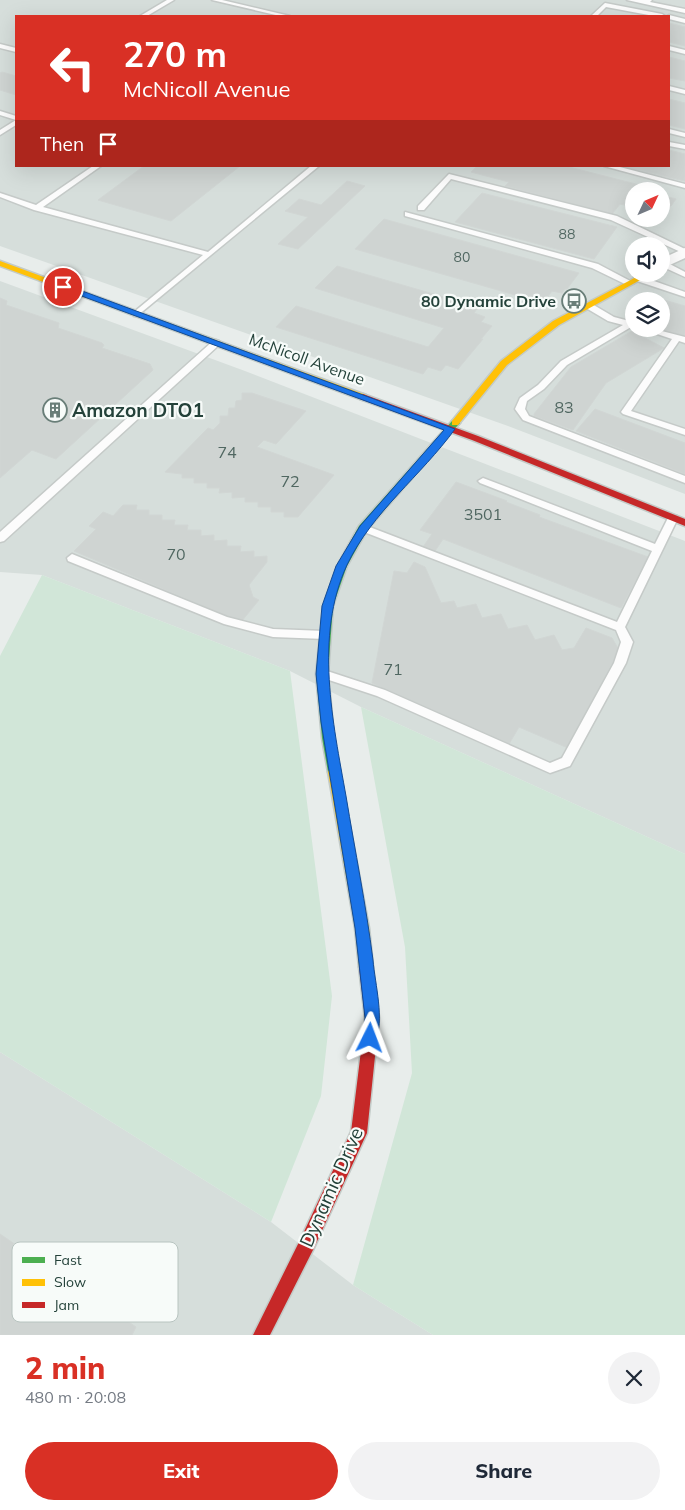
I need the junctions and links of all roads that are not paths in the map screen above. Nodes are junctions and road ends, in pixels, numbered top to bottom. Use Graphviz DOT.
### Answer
graph roads {
  1 [pos="171,0"];
  2 [pos="215,0"];
  3 [pos="630,0"];
  4 [pos="648,2"];
  5 [pos="685,10"];
  6 [pos="145,15"];
  7 [pos="282,15"];
  8 [pos="595,15"];
  9 [pos="657,15"];
  10 [pos="670,18"];
  11 [pos="685,21"];
  12 [pos="0,46"];
  13 [pos="670,48"];
  14 [pos="15,50"];
  15 [pos="685,52"];
  16 [pos="670,88"];
  17 [pos="685,92"];
  18 [pos="0,113"];
  19 [pos="15,118"];
  20 [pos="15,123"];
  21 [pos="670,131"];
  22 [pos="0,133"];
  23 [pos="685,135"];
  24 [pos="670,144"];
  25 [pos="685,147"];
  26 [pos="97,167"];
  27 [pos="315,167"];
  28 [pos="611,167"];
  29 [pos="685,186"];
  30 [pos="0,195"];
  31 [pos="37,208"];
  32 [pos="421,208"];
  33 [pos="408,214"];
  34 [pos="685,252"];
  35 [pos="208,254"];
  36 [pos="670,260"];
  37 [pos="0,263"];
  38 [pos="670,268"];
  39 [pos="625,275"];
  40 [pos="685,275"];
  41 [pos="633,282"];
  42 [pos="647,282"];
  43 [pos="685,295"];
  44 [pos="589,306"];
  45 [pos="137,314"];
  46 [pos="625,323"];
  47 [pos="625,329"];
  48 [pos="681,339"];
  49 [pos="216,343"];
  50 [pos="450,429"];
  51 [pos="685,432"];
  52 [pos="685,480"];
  53 [pos="483,481"];
  54 [pos="673,518"];
  55 [pos="685,523"];
  56 [pos="363,528"];
  57 [pos="0,538"];
  58 [pos="658,549"];
  59 [pos="72,558"];
  60 [pos="620,627"];
  61 [pos="325,635"];
  62 [pos="322,674"];
  63 [pos="260,1335"];
  1 -- 6 [label="lane"];
  2 -- 7 [label="lane"];
  3 -- 4 [label="lane"];
  4 -- 5 [label="lane"];
  8 -- 9 [label="lane"];
  10 -- 11 [label="lane"];
  12 -- 14 [label="lane"];
  13 -- 15 [label="lane"];
  16 -- 17 [label="lane"];
  18 -- 19 [label="lane"];
  20 -- 22 [label="lane"];
  21 -- 23 [label="lane"];
  24 -- 25 [label="lane"];
  26 -- 31 [label="lane"];
  27 -- 35 [label="lane"];
  28 -- 29 [label="lane"];
  30 -- 31 [label="lane"];
  31 -- 35 [label="lane"];
  32 -- 34 [label="lane"];
  33 -- 39 [label="lane"];
  34 -- 36 [label="street"];
  35 -- 45 [label="lane"];
  37 -- 45 [label="street, McNicoll Avenue"];
  38 -- 40 [label="lane"];
  41 -- 44 [label="street, Dynamic Drive"];
  42 -- 43 [label="lane"];
  44 -- 46 [label="lane"];
  44 -- 50 [label="street, Dynamic Drive"];
  45 -- 49 [label="street, McNicoll Avenue"];
  47 -- 52 [label="lane"];
  48 -- 51 [label="lane"];
  49 -- 50 [label="street, McNicoll Avenue"];
  49 -- 57 [label="lane"];
  50 -- 54 [label="street, McNicoll Avenue"];
  50 -- 56 [label="street, Dynamic Drive"];
  53 -- 58 [label="lane"];
  54 -- 55 [label="street, McNicoll Avenue"];
  54 -- 58 [label="lane"];
  56 -- 60 [label="lane"];
  56 -- 61 [label="street, Dynamic Drive"];
  58 -- 60 [label="lane"];
  59 -- 61 [label="lane"];
  60 -- 62 [label="lane"];
  61 -- 62 [label="street, Dynamic Drive"];
  62 -- 63 [label="street, Dynamic Drive"];
}
